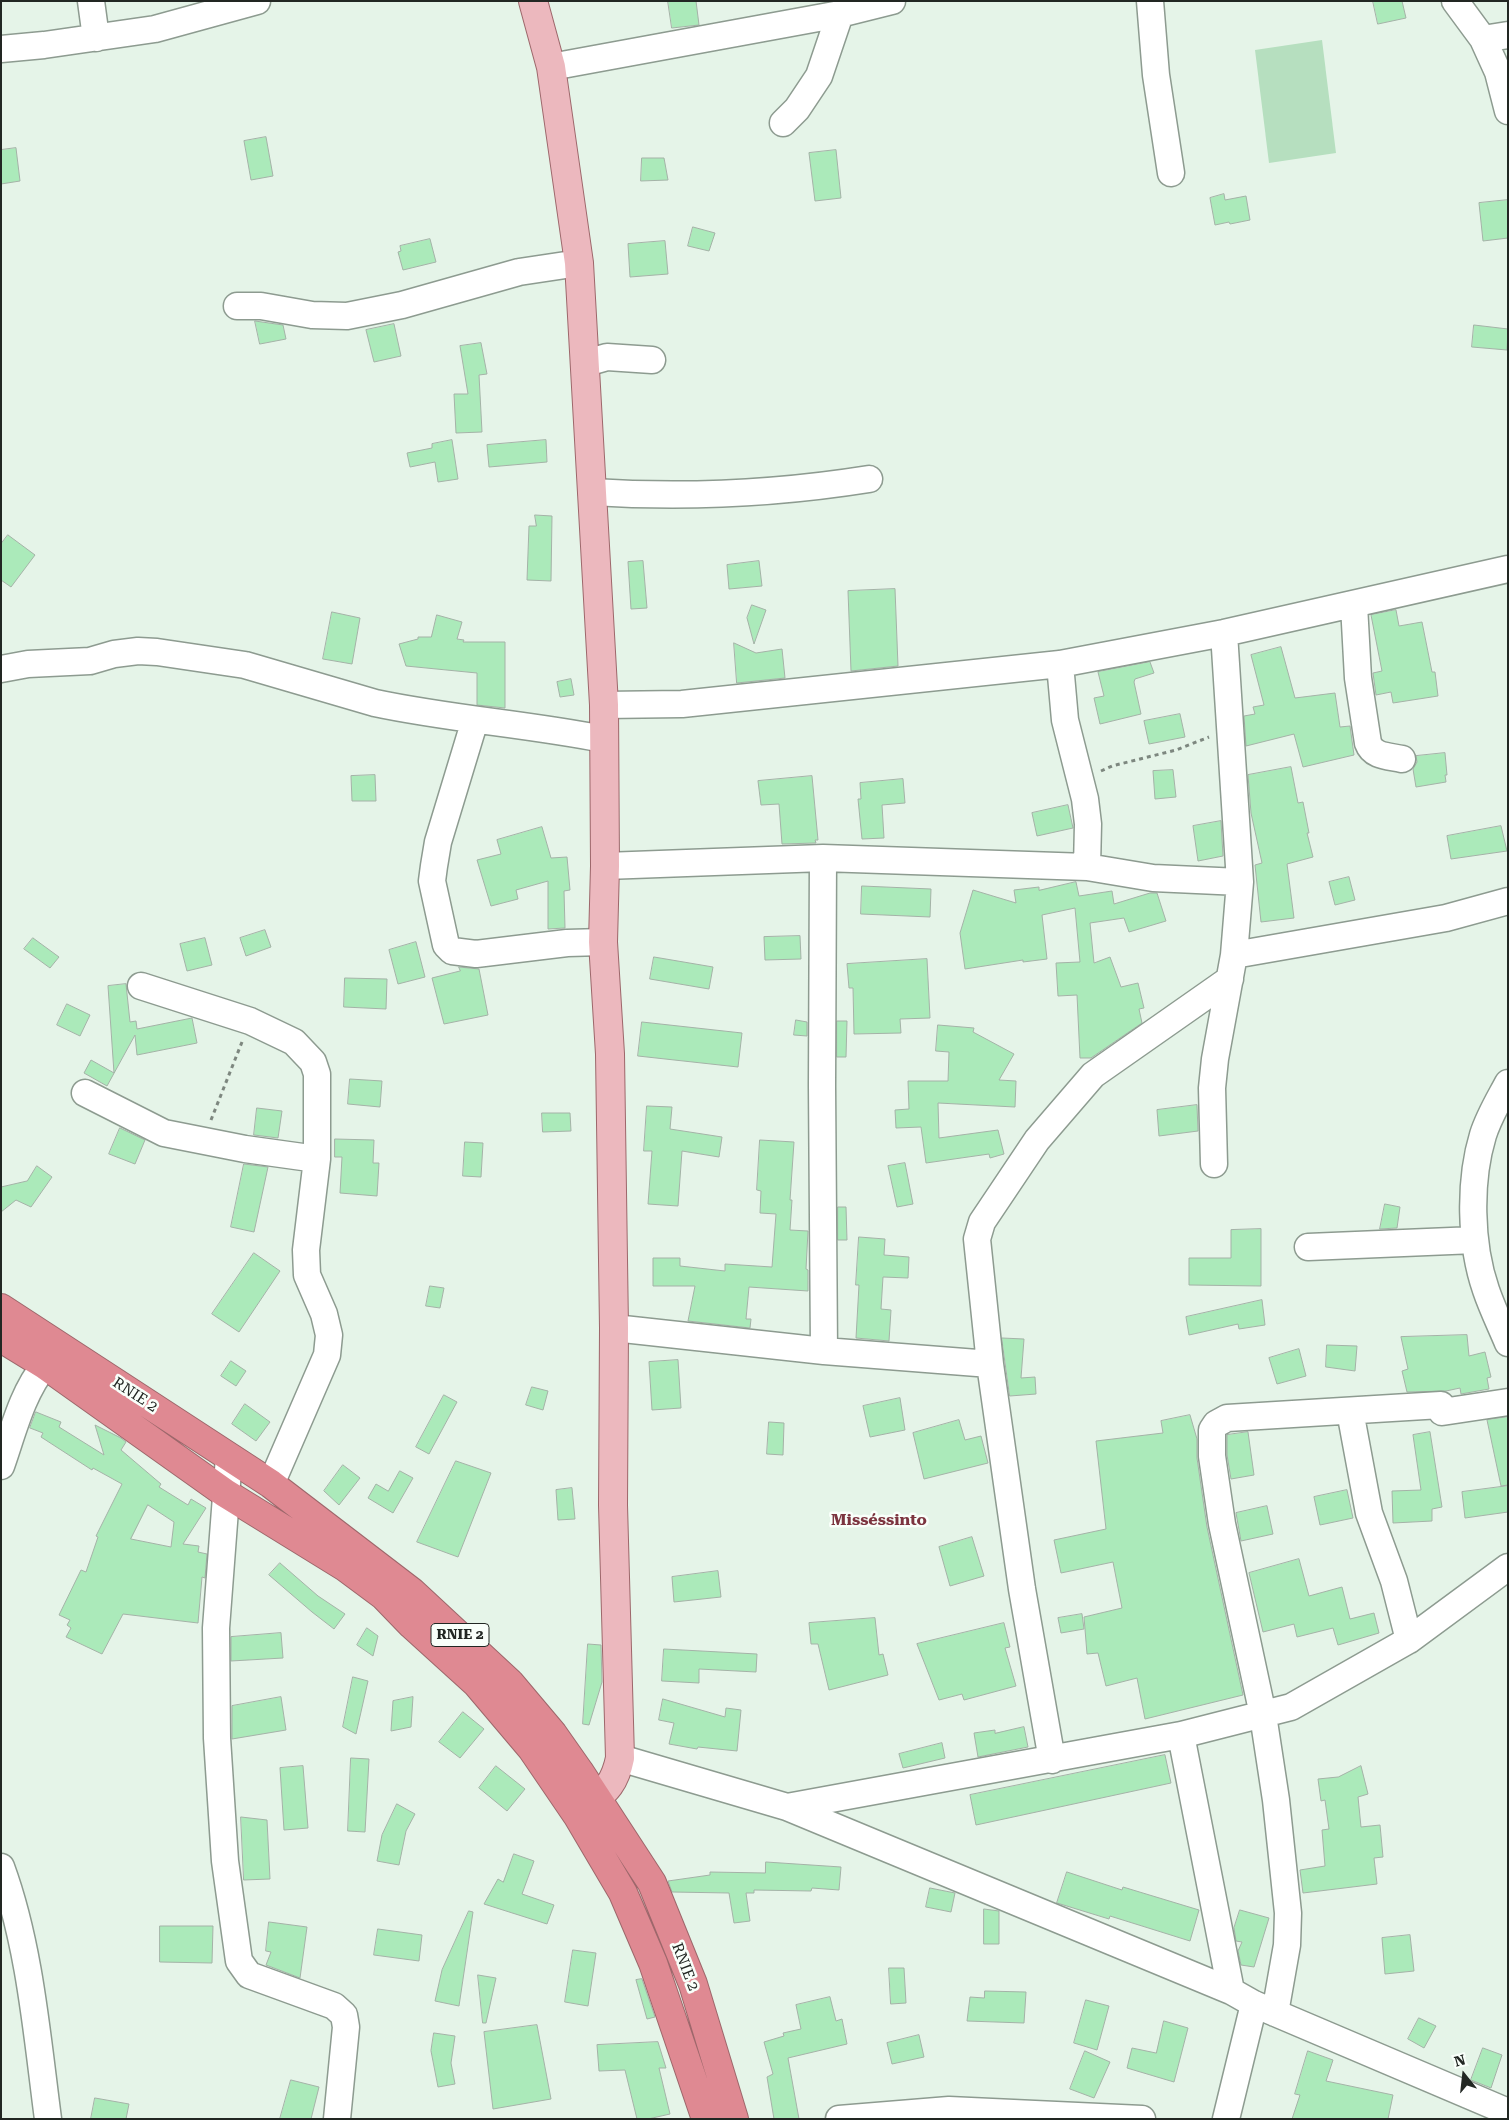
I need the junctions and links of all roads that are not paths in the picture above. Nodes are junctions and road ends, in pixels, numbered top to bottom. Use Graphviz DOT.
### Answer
graph roads {
  1 [pos="91,1"];
  2 [pos="256,1"];
  3 [pos="533,1"];
  4 [pos="892,1"];
  5 [pos="1150,1"];
  6 [pos="1455,1"];
  7 [pos="840,14"];
  8 [pos="1495,37"];
  9 [pos="96,38"];
  10 [pos="1,49"];
  11 [pos="551,67"];
  12 [pos="1508,111"];
  13 [pos="783,123"];
  14 [pos="1171,173"];
  15 [pos="580,263"];
  16 [pos="238,306"];
  17 [pos="652,360"];
  18 [pos="586,362"];
  19 [pos="869,480"];
  20 [pos="592,492"];
  21 [pos="1508,569"];
  22 [pos="1354,605"];
  23 [pos="1224,633"];
  24 [pos="1060,664"];
  25 [pos="1,669"];
  26 [pos="604,705"];
  27 [pos="475,720"];
  28 [pos="603,739"];
  29 [pos="1402,759"];
  30 [pos="823,858"];
  31 [pos="605,866"];
  32 [pos="1087,867"];
  33 [pos="1240,882"];
  34 [pos="1508,900"];
  35 [pos="603,942"];
  36 [pos="1232,967"];
  37 [pos="141,986"];
  38 [pos="1508,1083"];
  39 [pos="86,1093"];
  40 [pos="318,1159"];
  41 [pos="1214,1164"];
  42 [pos="1475,1240"];
  43 [pos="1308,1247"];
  44 [pos="1,1308"];
  45 [pos="614,1328"];
  46 [pos="1,1338"];
  47 [pos="1508,1343"];
  48 [pos="824,1351"];
  49 [pos="990,1364"];
  50 [pos="45,1365"];
  51 [pos="1508,1402"];
  52 [pos="1350,1411"];
  53 [pos="229,1456"];
  54 [pos="1,1466"];
  55 [pos="271,1484"];
  56 [pos="225,1493"];
  57 [pos="1508,1568"];
  58 [pos="1409,1640"];
  59 [pos="1263,1715"];
  60 [pos="1181,1735"];
  61 [pos="620,1758"];
  62 [pos="1052,1760"];
  63 [pos="587,1807"];
  64 [pos="787,1807"];
  65 [pos="1,1867"];
  66 [pos="10,1928"];
  67 [pos="1231,1991"];
  68 [pos="1265,2008"];
  69 [pos="1508,2112"];
  70 [pos="949,2114"];
  71 [pos="48,2119"];
  72 [pos="337,2119"];
  73 [pos="706,2119"];
  74 [pos="734,2119"];
  75 [pos="839,2119"];
  76 [pos="1142,2119"];
  77 [pos="1226,2119"];
  1 -- 9 [label="street"];
  2 -- 9 [label="street"];
  3 -- 11 [label="main road"];
  4 -- 7 [label="street"];
  5 -- 14 [label="street"];
  6 -- 8 [label="street"];
  7 -- 11 [label="street"];
  7 -- 13 [label="street"];
  8 -- 12 [label="street"];
  9 -- 10 [label="street"];
  11 -- 15 [label="main road"];
  15 -- 16 [label="street"];
  15 -- 18 [label="main road"];
  17 -- 18 [label="street"];
  18 -- 20 [label="main road"];
  19 -- 20 [label="street"];
  20 -- 26 [label="main road"];
  21 -- 22 [label="street"];
  22 -- 23 [label="street"];
  22 -- 29 [label="street"];
  23 -- 24 [label="street"];
  23 -- 33 [label="street"];
  24 -- 26 [label="street"];
  24 -- 32 [label="street"];
  25 -- 27 [label="street"];
  26 -- 28 [label="main road"];
  27 -- 28 [label="street"];
  27 -- 35 [label="street"];
  28 -- 31 [label="main road"];
  30 -- 31 [label="street"];
  30 -- 32 [label="street"];
  30 -- 48 [label="street"];
  31 -- 35 [label="main road"];
  32 -- 33 [label="street"];
  33 -- 36 [label="street"];
  34 -- 36 [label="street"];
  35 -- 45 [label="main road"];
  36 -- 41 [label="street"];
  36 -- 49 [label="street"];
  37 -- 40 [label="street"];
  38 -- 42 [label="street"];
  39 -- 40 [label="street"];
  40 -- 55 [label="street"];
  42 -- 43 [label="street"];
  42 -- 47 [label="street"];
  44 -- 53 [label="highway, RNIE 2 / RNIE 2"];
  45 -- 48 [label="street"];
  45 -- 61 [label="main road"];
  46 -- 50 [label="highway, RNIE 2 / RNIE 2"];
  48 -- 49 [label="street"];
  49 -- 62 [label="street"];
  50 -- 54 [label="street"];
  50 -- 56 [label="highway, RNIE 2 / RNIE 2"];
  51 -- 52 [label="street"];
  52 -- 58 [label="street"];
  52 -- 59 [label="street"];
  53 -- 55 [label="highway, RNIE 2 / RNIE 2"];
  53 -- 56 [label="street"];
  55 -- 63 [label="highway, RNIE 2 / RNIE 2"];
  56 -- 63 [label="highway, RNIE 2 / RNIE 2"];
  56 -- 72 [label="street"];
  57 -- 58 [label="street"];
  58 -- 59 [label="street"];
  59 -- 60 [label="street"];
  59 -- 68 [label="street"];
  60 -- 62 [label="street"];
  60 -- 67 [label="street"];
  61 -- 63 [label="main road"];
  61 -- 64 [label="street"];
  62 -- 64 [label="street"];
  63 -- 73 [label="highway, RNIE 2 / RNIE 2"];
  63 -- 74 [label="highway, RNIE 2 / RNIE 2"];
  64 -- 67 [label="street"];
  65 -- 66 [label="street"];
  66 -- 71 [label="street"];
  67 -- 68 [label="street"];
  68 -- 69 [label="street"];
  68 -- 77 [label="street"];
  70 -- 75 [label="street"];
  70 -- 76 [label="street"];
}
